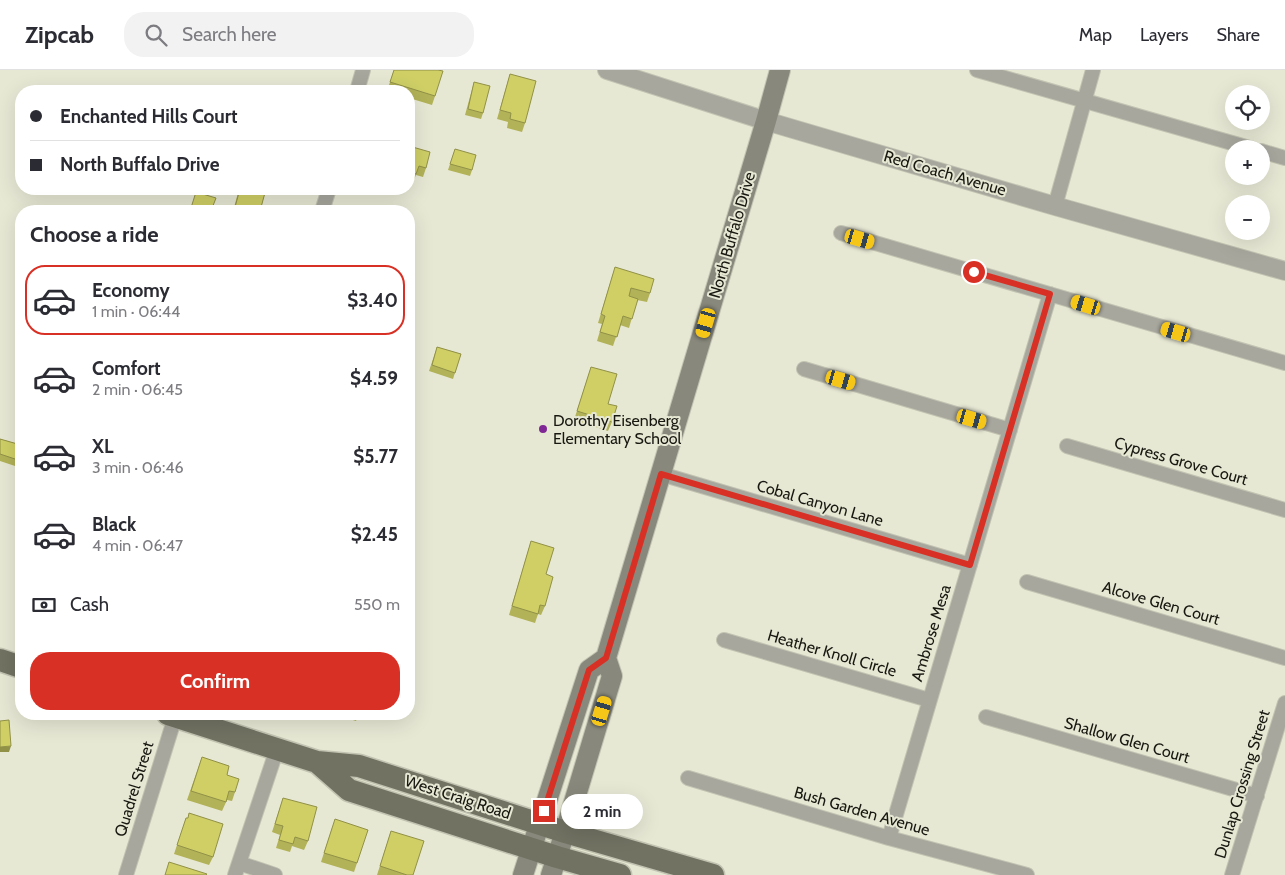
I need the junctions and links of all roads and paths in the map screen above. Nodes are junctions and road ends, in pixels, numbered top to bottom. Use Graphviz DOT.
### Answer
graph roads {
  1 [pos="363,70"];
  2 [pos="607,70"];
  3 [pos="780,70"];
  4 [pos="977,70"];
  5 [pos="1093,70"];
  6 [pos="359,85"];
  7 [pos="1084,101"];
  8 [pos="766,121"];
  9 [pos="1225,141"];
  10 [pos="1270,154"];
  11 [pos="1285,158"];
  12 [pos="1055,206"];
  13 [pos="841,233"];
  14 [pos="1285,271"];
  15 [pos="1050,294"];
  16 [pos="1285,363"];
  17 [pos="804,369"];
  18 [pos="1010,430"];
  19 [pos="1067,446"];
  20 [pos="661,474"];
  21 [pos="1285,510"];
  22 [pos="970,565"];
  23 [pos="1027,582"];
  24 [pos="724,640"];
  25 [pos="606,658"];
  26 [pos="1285,658"];
  27 [pos="0,660"];
  28 [pos="15,665"];
  29 [pos="929,700"];
  30 [pos="1285,703"];
  31 [pos="986,717"];
  32 [pos="172,720"];
  33 [pos="188,720"];
  34 [pos="277,749"];
  35 [pos="317,762"];
  36 [pos="688,778"];
  37 [pos="1257,796"];
  38 [pos="540,824"];
  39 [pos="565,832"];
  40 [pos="889,838"];
  41 [pos="532,848"];
  42 [pos="554,866"];
  43 [pos="237,869"];
  44 [pos="126,875"];
  45 [pos="275,875"];
  46 [pos="523,875"];
  47 [pos="620,875"];
  48 [pos="713,875"];
  49 [pos="1027,875"];
  50 [pos="1232,875"];
  1 -- 6 [label="street"];
  2 -- 8 [label="street, Red Coach Avenue"];
  3 -- 8 [label="main road, North Buffalo Drive"];
  4 -- 7 [label="street"];
  5 -- 7 [label="street"];
  7 -- 9 [label="street"];
  7 -- 12 [label="street"];
  8 -- 12 [label="street, Red Coach Avenue"];
  8 -- 20 [label="main road, North Buffalo Drive"];
  10 -- 11 [label="street"];
  12 -- 14 [label="street, Red Coach Avenue"];
  13 -- 15 [label="street"];
  15 -- 16 [label="street"];
  15 -- 18 [label="street, Ambrose Mesa"];
  17 -- 18 [label="street"];
  18 -- 22 [label="street, Ambrose Mesa"];
  19 -- 21 [label="street, Cypress Grove Court"];
  20 -- 22 [label="street, Cobal Canyon Lane"];
  20 -- 25 [label="main road, North Buffalo Drive"];
  22 -- 29 [label="street, Ambrose Mesa"];
  23 -- 26 [label="street, Alcove Glen Court"];
  24 -- 29 [label="street, Heather Knoll Circle"];
  25 -- 38 [label="main road"];
  25 -- 39 [label="main road, North Buffalo Drive"];
  27 -- 28 [label="main road"];
  29 -- 40 [label="street, Ambrose Mesa"];
  30 -- 37 [label="street, Dunlap Crossing Street"];
  31 -- 37 [label="street, Shallow Glen Court"];
  32 -- 44 [label="street, Quadrel Street"];
  33 -- 34 [label="main road, West Craig Road"];
  34 -- 35 [label="main road, West Craig Road"];
  34 -- 43 [label="street"];
  35 -- 38 [label="main road, West Craig Road"];
  35 -- 41 [label="main road, West Craig Road"];
  36 -- 40 [label="street, Bush Garden Avenue"];
  37 -- 50 [label="street, Dunlap Crossing Street"];
  38 -- 39 [label="main road, West Craig Road"];
  38 -- 41 [label="main road"];
  39 -- 42 [label="main road, North Buffalo Drive"];
  39 -- 48 [label="main road, West Craig Road"];
  40 -- 49 [label="street, Bush Garden Avenue"];
  41 -- 42 [label="main road, West Craig Road"];
  41 -- 46 [label="main road"];
  42 -- 47 [label="main road, West Craig Road"];
  43 -- 45 [label="street"];
}
